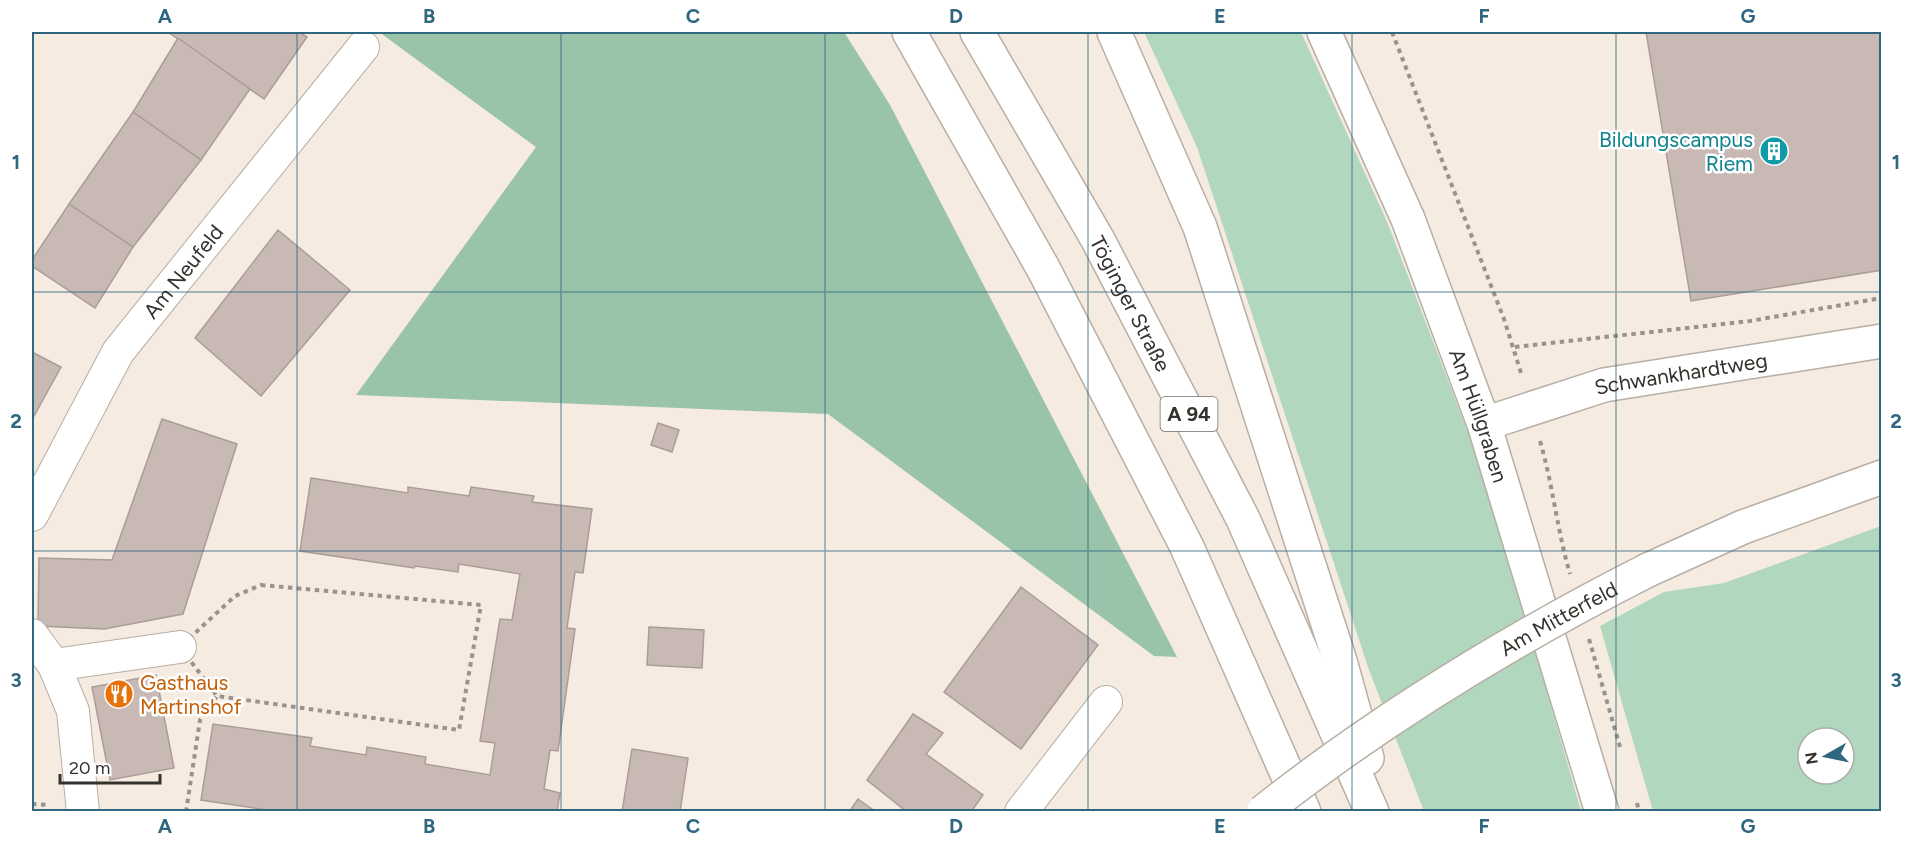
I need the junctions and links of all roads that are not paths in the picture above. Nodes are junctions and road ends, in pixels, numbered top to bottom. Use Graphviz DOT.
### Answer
graph roads {
  1 [pos="909,32"];
  2 [pos="978,32"];
  3 [pos="1114,32"];
  4 [pos="1324,32"];
  5 [pos="363,47"];
  6 [pos="1881,341"];
  7 [pos="1484,424"];
  8 [pos="1881,477"];
  9 [pos="32,515"];
  10 [pos="32,635"];
  11 [pos="180,647"];
  12 [pos="54,665"];
  13 [pos="1106,702"];
  14 [pos="83,812"];
  15 [pos="1021,812"];
  16 [pos="1263,812"];
  17 [pos="1304,812"];
  18 [pos="1372,812"];
  19 [pos="1382,812"];
  20 [pos="1602,812"];
  1 -- 17 [label="main road, A 94"];
  2 -- 18 [label="main road, Töginger Straße / A 94"];
  3 -- 19 [label="main road"];
  4 -- 7 [label="main road, Am Hüllgraben"];
  5 -- 9 [label="street, Am Neufeld"];
  6 -- 7 [label="main road, Schwankhardtweg"];
  7 -- 20 [label="main road, Am Hüllgraben"];
  8 -- 16 [label="main road, Am Mitterfeld, bridge"];
  10 -- 12 [label="street"];
  11 -- 12 [label="street"];
  12 -- 14 [label="street"];
  13 -- 15 [label="street"];
}
